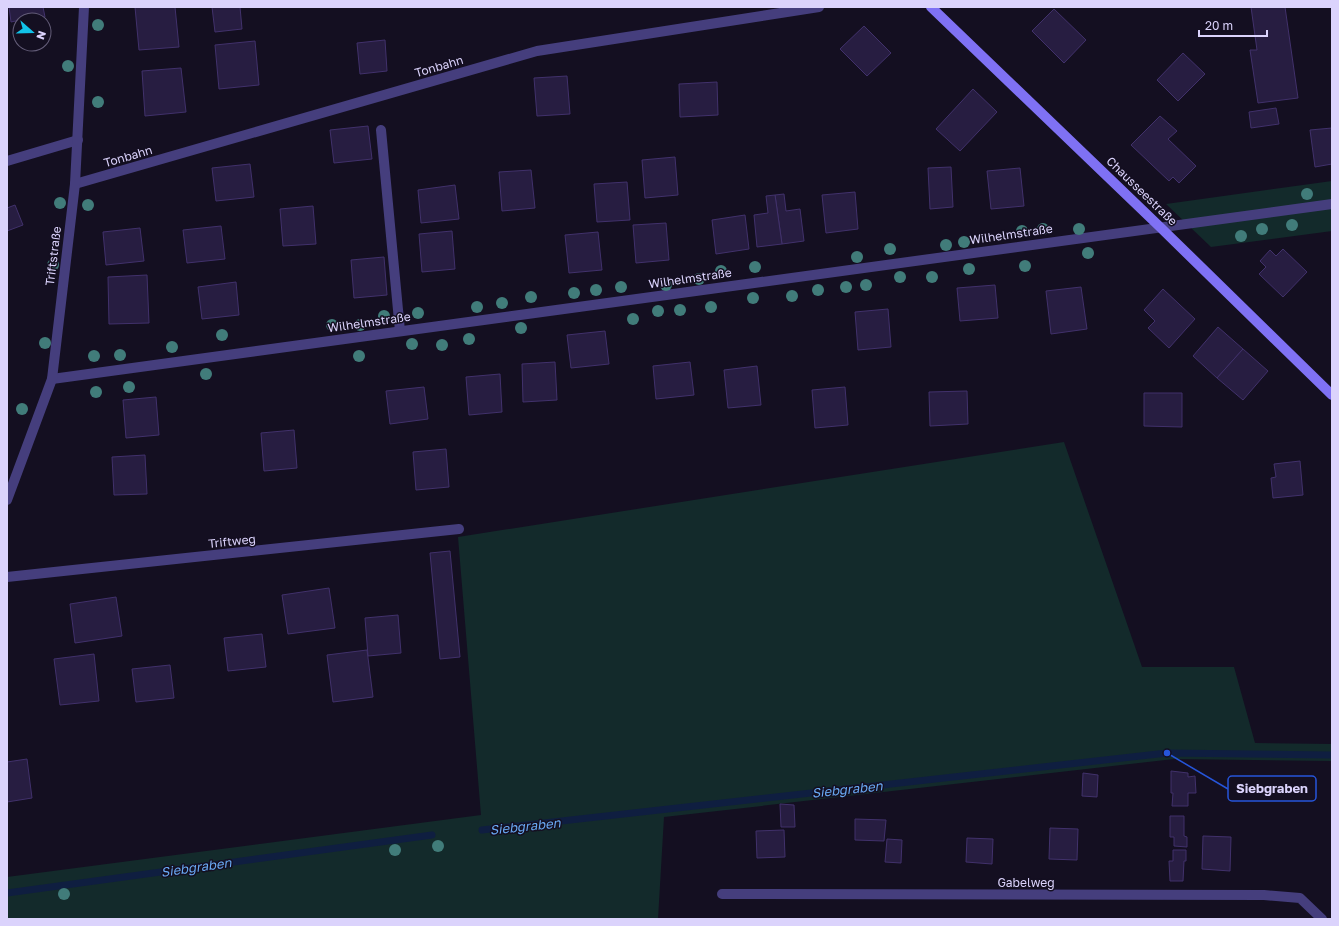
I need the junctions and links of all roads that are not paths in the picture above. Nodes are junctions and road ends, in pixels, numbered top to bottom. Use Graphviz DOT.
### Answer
graph roads {
  1 [pos="84,7"];
  2 [pos="819,7"];
  3 [pos="931,7"];
  4 [pos="381,130"];
  5 [pos="78,140"];
  6 [pos="7,161"];
  7 [pos="75,184"];
  8 [pos="1332,204"];
  9 [pos="1160,227"];
  10 [pos="400,331"];
  11 [pos="52,379"];
  12 [pos="1332,395"];
  13 [pos="7,500"];
  14 [pos="459,530"];
  15 [pos="7,577"];
  16 [pos="722,894"];
  17 [pos="1322,919"];
  1 -- 5 [label="street, Triftstraße"];
  2 -- 7 [label="street, Tonbahn"];
  3 -- 9 [label="main road, Chausseestraße"];
  4 -- 10 [label="street"];
  5 -- 6 [label="street"];
  5 -- 7 [label="street, Triftstraße"];
  7 -- 11 [label="street, Triftstraße"];
  8 -- 9 [label="street, Wilhelmstraße"];
  9 -- 10 [label="street, Wilhelmstraße"];
  9 -- 12 [label="main road, Chausseestraße"];
  10 -- 11 [label="street, Wilhelmstraße"];
  11 -- 13 [label="street, Triftstraße"];
  14 -- 15 [label="street, Triftweg"];
  16 -- 17 [label="street, Gabelweg"];
}
